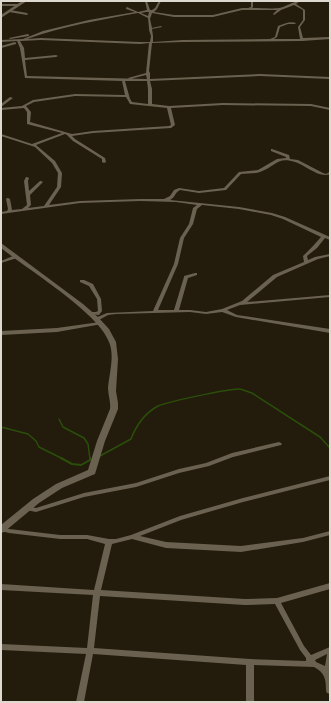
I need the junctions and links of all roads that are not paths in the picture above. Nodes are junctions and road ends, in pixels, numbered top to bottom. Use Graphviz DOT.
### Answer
graph roads {
  1 [pos="25,1"];
  2 [pos="146,1"];
  3 [pos="160,1"];
  4 [pos="252,1"];
  5 [pos="299,1"];
  6 [pos="294,4"];
  7 [pos="19,5"];
  8 [pos="2,6"];
  9 [pos="128,8"];
  10 [pos="250,9"];
  11 [pos="278,9"];
  12 [pos="10,11"];
  13 [pos="151,11"];
  14 [pos="140,13"];
  15 [pos="27,14"];
  16 [pos="274,14"];
  17 [pos="1,17"];
  18 [pos="149,17"];
  19 [pos="295,22"];
  20 [pos="161,27"];
  21 [pos="150,29"];
  22 [pos="33,35"];
  23 [pos="330,38"];
  24 [pos="1,40"];
  25 [pos="271,40"];
  26 [pos="302,40"];
  27 [pos="20,41"];
  28 [pos="150,43"];
  29 [pos="1,47"];
  30 [pos="56,56"];
  31 [pos="24,59"];
  32 [pos="148,73"];
  33 [pos="330,78"];
  34 [pos="147,79"];
  35 [pos="123,80"];
  36 [pos="127,96"];
  37 [pos="11,98"];
  38 [pos="150,105"];
  39 [pos="25,107"];
  40 [pos="169,107"];
  41 [pos="1,108"];
  42 [pos="330,109"];
  43 [pos="67,134"];
  44 [pos="1,135"];
  45 [pos="32,145"];
  46 [pos="272,150"];
  47 [pos="288,159"];
  48 [pos="104,162"];
  49 [pos="330,173"];
  50 [pos="27,178"];
  51 [pos="41,182"];
  52 [pos="28,194"];
  53 [pos="8,199"];
  54 [pos="166,200"];
  55 [pos="200,204"];
  56 [pos="46,206"];
  57 [pos="18,211"];
  58 [pos="9,212"];
  59 [pos="1,213"];
  60 [pos="324,236"];
  61 [pos="330,239"];
  62 [pos="1,245"];
  63 [pos="330,255"];
  64 [pos="15,258"];
  65 [pos="1,262"];
  66 [pos="306,263"];
  67 [pos="195,274"];
  68 [pos="82,281"];
  69 [pos="330,296"];
  70 [pos="238,305"];
  71 [pos="222,310"];
  72 [pos="100,311"];
  73 [pos="176,311"];
  74 [pos="155,312"];
  75 [pos="90,313"];
  76 [pos="116,313"];
  77 [pos="98,321"];
  78 [pos="330,331"];
  79 [pos="1,332"];
  80 [pos="279,444"];
  81 [pos="330,478"];
  82 [pos="28,508"];
  83 [pos="2,529"];
  84 [pos="330,533"];
  85 [pos="132,537"];
  86 [pos="109,542"];
  87 [pos="330,586"];
  88 [pos="1,587"];
  89 [pos="97,593"];
  90 [pos="277,601"];
  91 [pos="1,647"];
  92 [pos="330,650"];
  93 [pos="90,651"];
  94 [pos="330,656"];
  95 [pos="250,662"];
  96 [pos="312,662"];
  97 [pos="327,672"];
  98 [pos="330,691"];
  99 [pos="80,702"];
  100 [pos="250,702"];
  1 -- 7 [label="street"];
  2 -- 13 [label="street"];
  3 -- 13 [label="street"];
  4 -- 10 [label="street"];
  5 -- 6 [label="street"];
  6 -- 11 [label="street"];
  6 -- 26 [label="street"];
  7 -- 8 [label="street"];
  7 -- 12 [label="street"];
  9 -- 14 [label="street"];
  10 -- 11 [label="street"];
  10 -- 13 [label="street"];
  11 -- 16 [label="street"];
  12 -- 15 [label="street"];
  12 -- 17 [label="street"];
  13 -- 14 [label="street"];
  13 -- 18 [label="street"];
  14 -- 18 [label="street"];
  14 -- 22 [label="street"];
  18 -- 21 [label="street"];
  19 -- 25 [label="street"];
  20 -- 21 [label="street"];
  21 -- 28 [label="street"];
  22 -- 24 [label="street"];
  22 -- 27 [label="street"];
  23 -- 26 [label="street"];
  24 -- 27 [label="street"];
  25 -- 26 [label="street"];
  25 -- 28 [label="street"];
  27 -- 28 [label="street"];
  27 -- 29 [label="street"];
  27 -- 31 [label="street"];
  28 -- 32 [label="street"];
  30 -- 31 [label="street"];
  31 -- 35 [label="street"];
  32 -- 34 [label="street"];
  32 -- 35 [label="street"];
  33 -- 34 [label="street"];
  34 -- 35 [label="street"];
  34 -- 38 [label="street"];
  35 -- 36 [label="street"];
  36 -- 38 [label="street"];
  36 -- 39 [label="street"];
  37 -- 41 [label="street"];
  38 -- 40 [label="street"];
  39 -- 41 [label="street"];
  39 -- 43 [label="street"];
  40 -- 42 [label="street"];
  40 -- 43 [label="street"];
  43 -- 45 [label="street"];
  43 -- 48 [label="street"];
  44 -- 45 [label="street"];
  45 -- 56 [label="street"];
  46 -- 47 [label="street"];
  47 -- 49 [label="street"];
  47 -- 54 [label="street"];
  50 -- 52 [label="street"];
  51 -- 52 [label="street"];
  52 -- 57 [label="street"];
  53 -- 58 [label="street"];
  54 -- 55 [label="street"];
  54 -- 56 [label="street"];
  55 -- 60 [label="street"];
  55 -- 74 [label="street"];
  56 -- 57 [label="street"];
  57 -- 58 [label="street"];
  58 -- 59 [label="street"];
  60 -- 61 [label="street"];
  60 -- 66 [label="street"];
  62 -- 64 [label="street"];
  63 -- 66 [label="street"];
  64 -- 65 [label="street"];
  64 -- 75 [label="street"];
  66 -- 70 [label="street"];
  67 -- 73 [label="street"];
  68 -- 72 [label="street"];
  69 -- 70 [label="street"];
  70 -- 71 [label="street"];
  71 -- 73 [label="street"];
  71 -- 78 [label="street"];
  72 -- 75 [label="street"];
  72 -- 76 [label="street"];
  73 -- 74 [label="street"];
  74 -- 76 [label="street"];
  75 -- 77 [label="street"];
  76 -- 77 [label="street"];
  77 -- 79 [label="street"];
  77 -- 82 [label="street"];
  80 -- 82 [label="street"];
  81 -- 85 [label="street"];
  82 -- 83 [label="street"];
  83 -- 86 [label="street"];
  84 -- 85 [label="street"];
  85 -- 86 [label="street"];
  86 -- 89 [label="street"];
  87 -- 90 [label="street"];
  88 -- 89 [label="street"];
  89 -- 90 [label="street"];
  89 -- 93 [label="street"];
  90 -- 96 [label="street"];
  91 -- 93 [label="street"];
  92 -- 96 [label="street"];
  93 -- 95 [label="street"];
  93 -- 99 [label="street"];
  94 -- 97 [label="street"];
  95 -- 96 [label="street"];
  95 -- 100 [label="street"];
  96 -- 97 [label="street"];
  97 -- 98 [label="street"];
}
